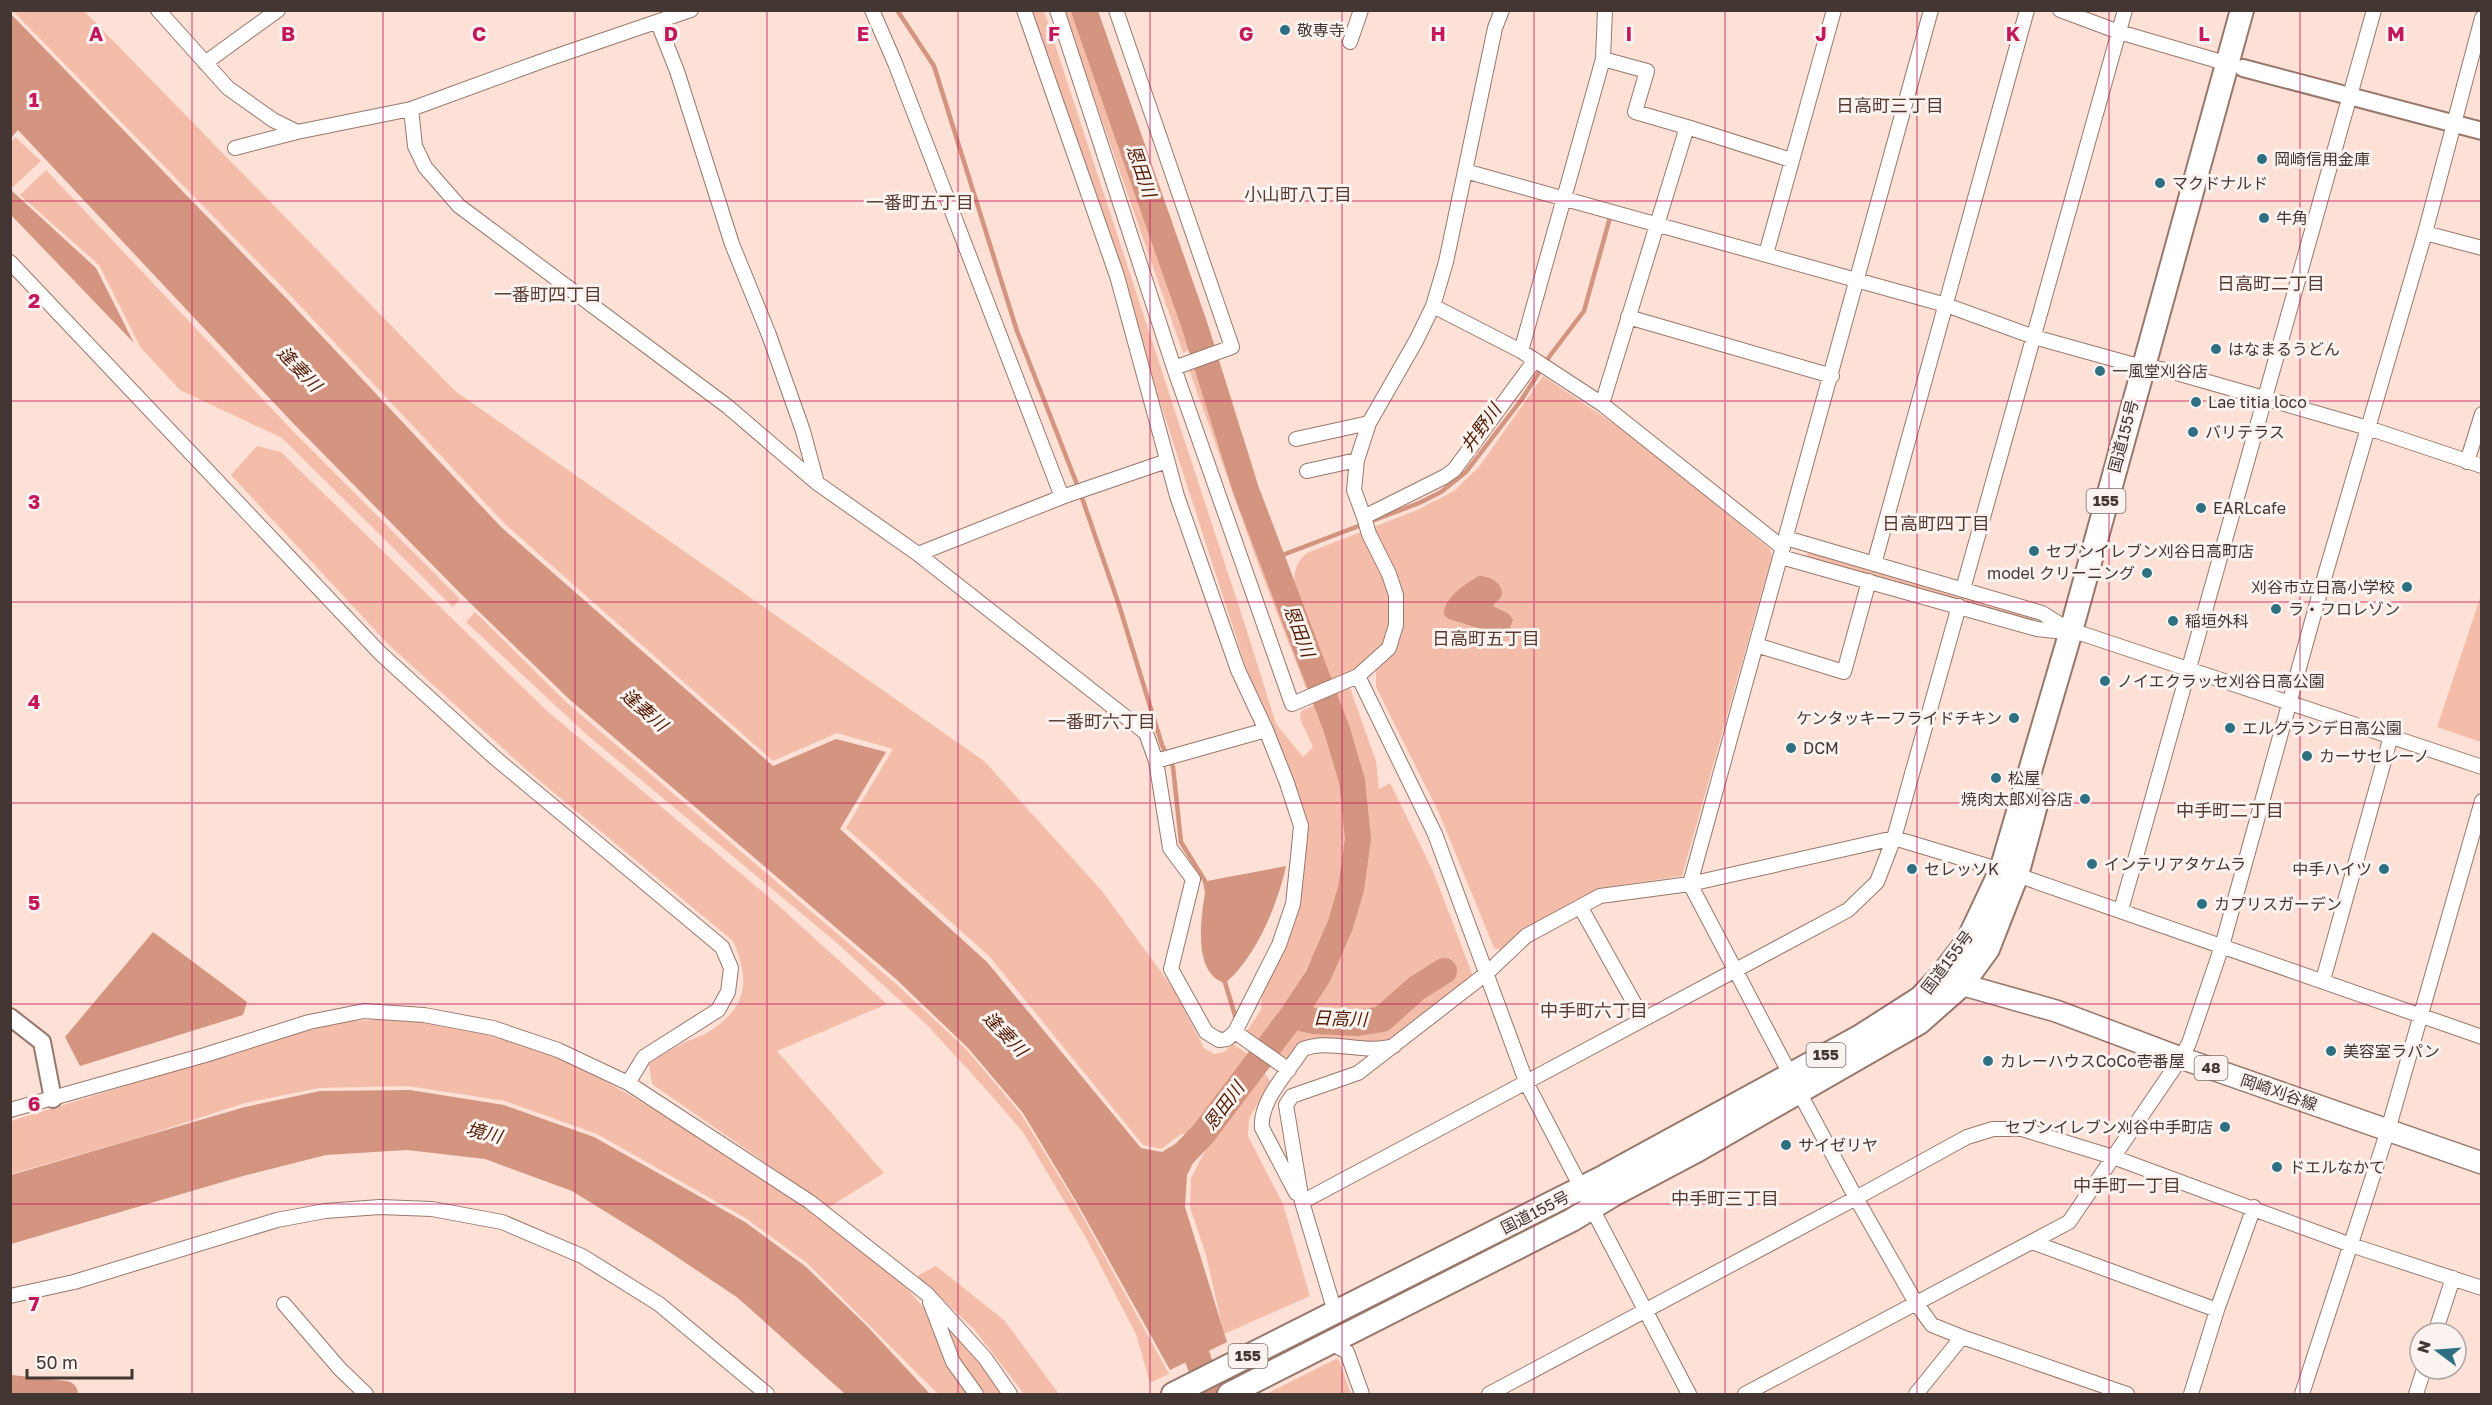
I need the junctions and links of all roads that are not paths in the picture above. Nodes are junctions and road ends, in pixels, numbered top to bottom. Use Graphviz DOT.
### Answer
graph roads {
  1 [pos="158,10"];
  2 [pos="278,10"];
  3 [pos="691,10"];
  4 [pos="872,10"];
  5 [pos="1024,10"];
  6 [pos="1058,10"];
  7 [pos="1116,10"];
  8 [pos="1360,10"];
  9 [pos="1502,10"];
  10 [pos="1605,10"];
  11 [pos="1834,10"];
  12 [pos="1931,10"];
  13 [pos="2027,10"];
  14 [pos="2060,10"];
  15 [pos="2125,10"];
  16 [pos="2242,10"];
  17 [pos="2257,10"];
  18 [pos="2374,10"];
  19 [pos="2481,18"];
  20 [pos="658,23"];
  21 [pos="2119,33"];
  22 [pos="1350,42"];
  23 [pos="1603,59"];
  24 [pos="205,63"];
  25 [pos="2236,66"];
  26 [pos="2351,95"];
  27 [pos="411,109"];
  28 [pos="2452,123"];
  29 [pos="1687,127"];
  30 [pos="2481,131"];
  31 [pos="297,132"];
  32 [pos="235,148"];
  33 [pos="1791,160"];
  34 [pos="1465,171"];
  35 [pos="1565,199"];
  36 [pos="1658,224"];
  37 [pos="2425,233"];
  38 [pos="2481,249"];
  39 [pos="1766,254"];
  40 [pos="10,262"];
  41 [pos="1857,281"];
  42 [pos="1946,305"];
  43 [pos="1433,306"];
  44 [pos="1628,317"];
  45 [pos="2034,337"];
  46 [pos="1521,351"];
  47 [pos="1541,364"];
  48 [pos="2150,367"];
  49 [pos="1174,368"];
  50 [pos="1832,375"];
  51 [pos="2264,398"];
  52 [pos="1602,404"];
  53 [pos="2481,414"];
  54 [pos="1369,423"];
  55 [pos="2368,428"];
  56 [pos="1296,439"];
  57 [pos="1357,460"];
  58 [pos="1167,461"];
  59 [pos="2468,462"];
  60 [pos="2481,466"];
  61 [pos="1307,471"];
  62 [pos="817,483"];
  63 [pos="1066,496"];
  64 [pos="1366,522"];
  65 [pos="1783,548"];
  66 [pos="918,554"];
  67 [pos="1874,564"];
  68 [pos="1869,582"];
  69 [pos="1963,589"];
  70 [pos="1959,606"];
  71 [pos="2077,633"];
  72 [pos="1756,645"];
  73 [pos="2188,669"];
  74 [pos="1352,678"];
  75 [pos="2290,703"];
  76 [pos="1266,730"];
  77 [pos="2391,736"];
  78 [pos="1158,761"];
  79 [pos="2481,767"];
  80 [pos="2481,801"];
  81 [pos="1894,838"];
  82 [pos="2009,872"];
  83 [pos="1689,884"];
  84 [pos="1581,908"];
  85 [pos="2121,910"];
  86 [pos="2222,946"];
  87 [pos="1735,971"];
  88 [pos="1487,973"];
  89 [pos="1940,977"];
  90 [pos="2323,980"];
  91 [pos="1962,985"];
  92 [pos="10,1017"];
  93 [pos="2421,1017"];
  94 [pos="1643,1019"];
  95 [pos="1235,1032"];
  96 [pos="2481,1037"];
  97 [pos="1396,1045"];
  98 [pos="2181,1058"];
  99 [pos="1289,1070"];
  100 [pos="628,1083"];
  101 [pos="1794,1083"];
  102 [pos="1527,1084"];
  103 [pos="53,1099"];
  104 [pos="10,1110"];
  105 [pos="2388,1130"];
  106 [pos="2113,1157"];
  107 [pos="2481,1163"];
  108 [pos="1587,1198"];
  109 [pos="1856,1198"];
  110 [pos="1302,1202"];
  111 [pos="2254,1208"];
  112 [pos="2032,1242"];
  113 [pos="2351,1245"];
  114 [pos="2452,1278"];
  115 [pos="2481,1288"];
  116 [pos="927,1294"];
  117 [pos="10,1296"];
  118 [pos="1916,1303"];
  119 [pos="284,1304"];
  120 [pos="2217,1310"];
  121 [pos="1645,1311"];
  122 [pos="1329,1315"];
  123 [pos="2439,1321"];
  124 [pos="1962,1337"];
  125 [pos="1331,1343"];
  126 [pos="2096,1389"];
  127 [pos="366,1395"];
  128 [pos="767,1395"];
  129 [pos="976,1395"];
  130 [pos="1010,1395"];
  131 [pos="1173,1395"];
  132 [pos="1229,1395"];
  133 [pos="1362,1395"];
  134 [pos="1489,1395"];
  135 [pos="1689,1395"];
  136 [pos="1745,1395"];
  137 [pos="1916,1395"];
  138 [pos="2127,1395"];
  139 [pos="2191,1395"];
  140 [pos="2302,1395"];
  1 -- 24 [label="street"];
  2 -- 24 [label="street"];
  3 -- 20 [label="street"];
  4 -- 63 [label="street"];
  5 -- 58 [label="street"];
  6 -- 49 [label="street"];
  7 -- 49 [label="street"];
  8 -- 22 [label="street"];
  9 -- 34 [label="street"];
  10 -- 23 [label="street"];
  11 -- 33 [label="street"];
  12 -- 41 [label="street"];
  13 -- 42 [label="street"];
  14 -- 21 [label="street"];
  15 -- 21 [label="street"];
  16 -- 25 [label="highway, 国道155号 / 155"];
  17 -- 25 [label="highway, 国道155号 / 155"];
  18 -- 26 [label="street"];
  19 -- 28 [label="street"];
  20 -- 27 [label="street"];
  20 -- 62 [label="street"];
  21 -- 25 [label="street"];
  21 -- 45 [label="street"];
  23 -- 29 [label="street"];
  23 -- 35 [label="street"];
  24 -- 31 [label="street"];
  25 -- 26 [label="street"];
  25 -- 48 [label="highway, 国道155号 / 155"];
  26 -- 28 [label="street"];
  26 -- 51 [label="street"];
  27 -- 31 [label="street"];
  27 -- 62 [label="street"];
  28 -- 30 [label="street"];
  28 -- 37 [label="street"];
  29 -- 33 [label="street"];
  29 -- 36 [label="street"];
  31 -- 32 [label="street"];
  33 -- 39 [label="street"];
  34 -- 35 [label="street"];
  34 -- 43 [label="street"];
  35 -- 36 [label="street"];
  35 -- 46 [label="street"];
  36 -- 39 [label="street"];
  36 -- 44 [label="street"];
  37 -- 38 [label="street"];
  37 -- 55 [label="street"];
  39 -- 41 [label="street"];
  40 -- 100 [label="street"];
  41 -- 42 [label="street"];
  41 -- 50 [label="street"];
  42 -- 45 [label="street"];
  42 -- 67 [label="street"];
  43 -- 46 [label="street"];
  43 -- 54 [label="street"];
  44 -- 50 [label="street"];
  44 -- 52 [label="street"];
  45 -- 48 [label="street"];
  45 -- 69 [label="street"];
  46 -- 47 [label="street"];
  47 -- 52 [label="street"];
  47 -- 64 [label="street"];
  48 -- 51 [label="street"];
  48 -- 71 [label="highway, 国道155号 / 155"];
  49 -- 74 [label="street"];
  50 -- 65 [label="street"];
  51 -- 55 [label="street"];
  51 -- 73 [label="street"];
  52 -- 65 [label="street"];
  53 -- 59 [label="street"];
  54 -- 56 [label="street"];
  54 -- 57 [label="street"];
  55 -- 59 [label="street"];
  55 -- 75 [label="street"];
  57 -- 61 [label="street"];
  57 -- 64 [label="street"];
  58 -- 63 [label="street"];
  58 -- 76 [label="street"];
  59 -- 60 [label="street"];
  62 -- 66 [label="street"];
  63 -- 66 [label="street"];
  64 -- 74 [label="street"];
  65 -- 67 [label="street"];
  65 -- 68 [label="street"];
  65 -- 72 [label="street"];
  66 -- 78 [label="street"];
  67 -- 69 [label="street"];
  68 -- 70 [label="street"];
  68 -- 72 [label="street"];
  69 -- 71 [label="street"];
  70 -- 71 [label="street"];
  70 -- 81 [label="street"];
  71 -- 73 [label="street"];
  71 -- 82 [label="highway, 国道155号 / 155"];
  72 -- 83 [label="street"];
  73 -- 75 [label="street"];
  73 -- 85 [label="street"];
  74 -- 88 [label="street"];
  75 -- 77 [label="street"];
  75 -- 86 [label="street"];
  76 -- 78 [label="street"];
  76 -- 95 [label="street"];
  77 -- 79 [label="street"];
  77 -- 90 [label="street"];
  78 -- 95 [label="street"];
  80 -- 93 [label="street"];
  81 -- 82 [label="street"];
  81 -- 83 [label="street"];
  81 -- 87 [label="street"];
  82 -- 85 [label="street"];
  82 -- 89 [label="highway, 国道155号 / 155"];
  82 -- 91 [label="highway, 国道155号 / 155"];
  83 -- 84 [label="street"];
  83 -- 87 [label="street"];
  84 -- 88 [label="street"];
  84 -- 94 [label="street"];
  85 -- 86 [label="street"];
  86 -- 90 [label="street"];
  86 -- 98 [label="street"];
  87 -- 94 [label="street"];
  87 -- 101 [label="street"];
  88 -- 97 [label="street"];
  88 -- 102 [label="street"];
  89 -- 91 [label="main road, 岡崎刈谷線 / 48"];
  89 -- 101 [label="highway, 国道155号 / 155"];
  90 -- 93 [label="street"];
  91 -- 98 [label="main road, 岡崎刈谷線 / 48"];
  91 -- 101 [label="highway, 国道155号 / 155"];
  92 -- 103 [label="street"];
  93 -- 96 [label="street"];
  93 -- 105 [label="street"];
  94 -- 102 [label="street"];
  95 -- 99 [label="street"];
  97 -- 99 [label="street"];
  97 -- 110 [label="street"];
  98 -- 105 [label="main road, 岡崎刈谷線 / 48"];
  98 -- 106 [label="street"];
  99 -- 110 [label="street"];
  100 -- 103 [label="street"];
  100 -- 116 [label="street"];
  101 -- 108 [label="highway, 国道155号 / 155"];
  101 -- 109 [label="street"];
  102 -- 108 [label="street"];
  102 -- 110 [label="street"];
  103 -- 104 [label="street"];
  105 -- 107 [label="main road, 岡崎刈谷線 / 48"];
  105 -- 113 [label="street"];
  106 -- 109 [label="street"];
  106 -- 111 [label="street"];
  106 -- 112 [label="street"];
  108 -- 121 [label="street"];
  108 -- 122 [label="highway, 国道155号 / 155"];
  108 -- 125 [label="highway, 国道155号 / 155"];
  109 -- 118 [label="street"];
  109 -- 121 [label="street"];
  110 -- 122 [label="street"];
  111 -- 113 [label="street"];
  111 -- 120 [label="street"];
  112 -- 118 [label="street"];
  112 -- 120 [label="street"];
  113 -- 114 [label="street"];
  113 -- 140 [label="street"];
  114 -- 115 [label="street"];
  114 -- 123 [label="street"];
  116 -- 129 [label="street"];
  116 -- 130 [label="street"];
  117 -- 128 [label="street"];
  118 -- 124 [label="street"];
  118 -- 136 [label="street"];
  119 -- 127 [label="street"];
  120 -- 139 [label="street"];
  121 -- 134 [label="street"];
  121 -- 135 [label="street"];
  122 -- 131 [label="highway, 国道155号 / 155"];
  124 -- 126 [label="street"];
  124 -- 137 [label="street"];
  125 -- 132 [label="highway, 国道155号 / 155"];
  125 -- 133 [label="street"];
  126 -- 138 [label="street"];
}
